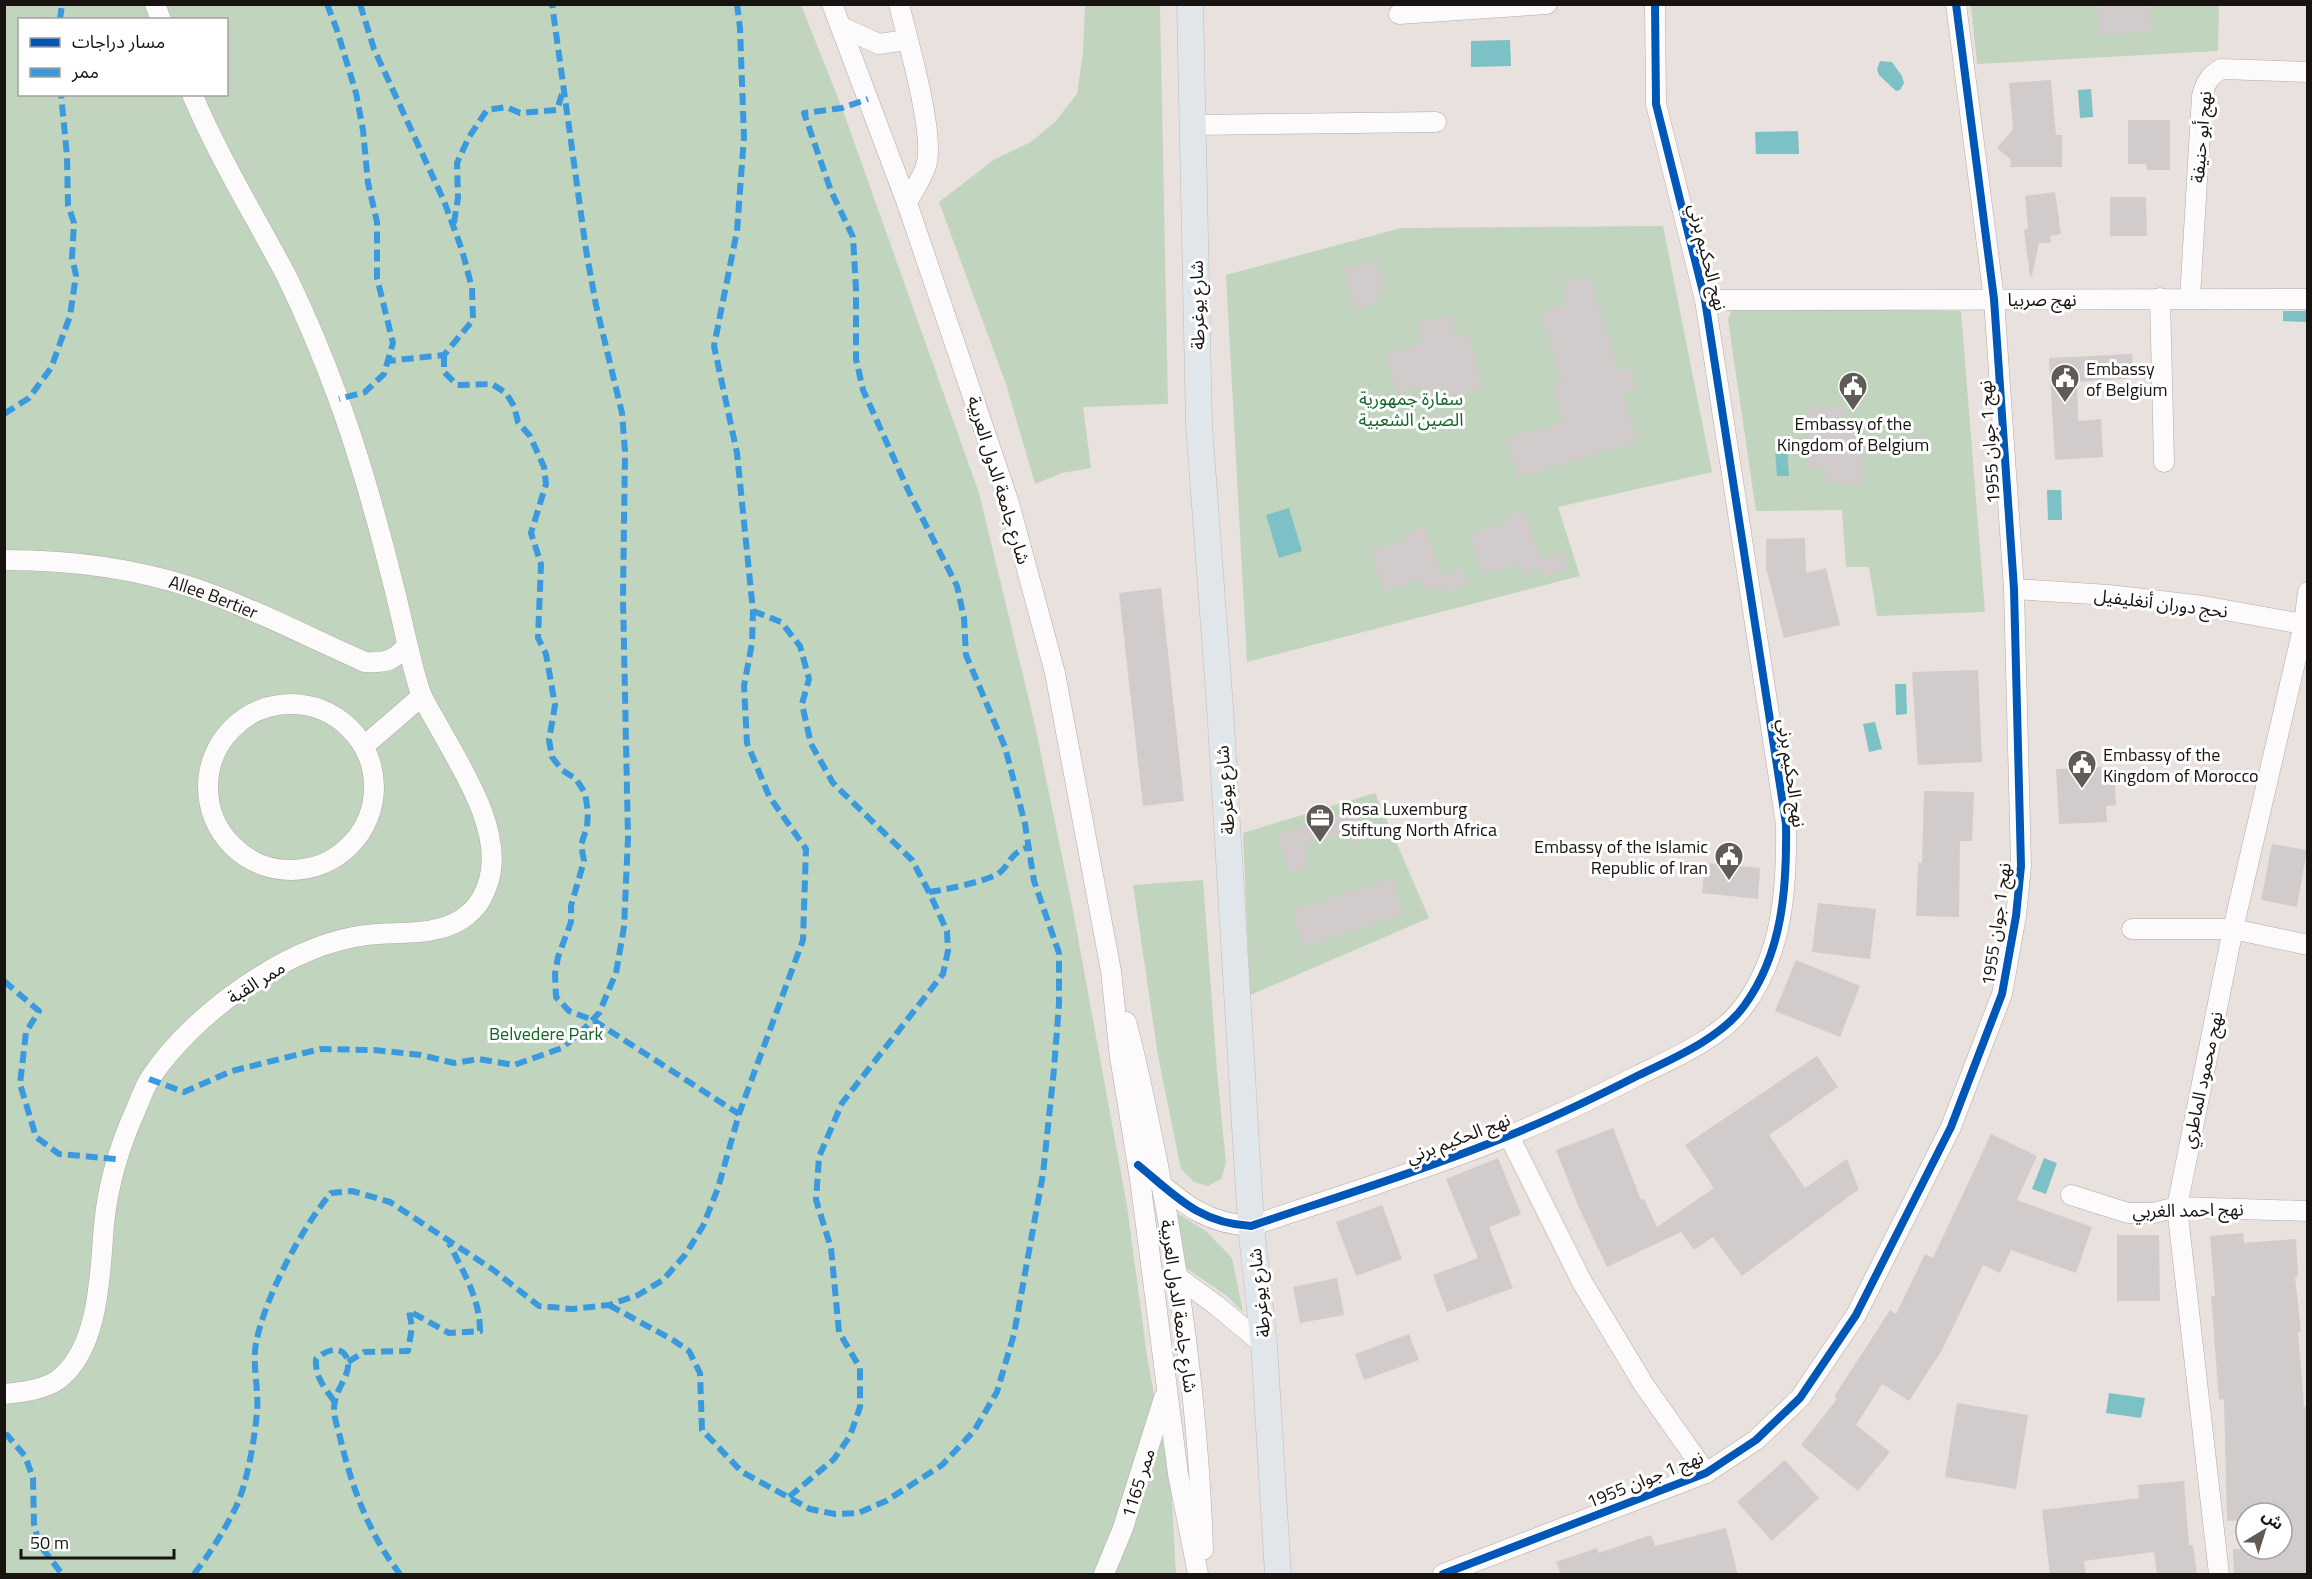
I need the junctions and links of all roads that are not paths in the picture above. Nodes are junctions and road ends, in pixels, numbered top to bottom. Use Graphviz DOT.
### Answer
graph roads {
  1 [pos="832,4"];
  2 [pos="899,4"];
  3 [pos="1190,4"];
  4 [pos="1547,4"];
  5 [pos="1655,4"];
  6 [pos="1956,4"];
  7 [pos="1399,14"];
  8 [pos="841,27"];
  9 [pos="907,40"];
  10 [pos="2307,72"];
  11 [pos="193,96"];
  12 [pos="1436,122"];
  13 [pos="1192,125"];
  14 [pos="907,203"];
  15 [pos="2160,298"];
  16 [pos="2190,298"];
  17 [pos="1994,299"];
  18 [pos="2307,299"];
  19 [pos="1705,300"];
  20 [pos="2163,462"];
  21 [pos="4,560"];
  22 [pos="2014,589"];
  23 [pos="2307,592"];
  24 [pos="2306,625"];
  25 [pos="407,646"];
  26 [pos="422,696"];
  27 [pos="364,746"];
  28 [pos="2132,929"];
  29 [pos="2233,929"];
  30 [pos="2307,945"];
  31 [pos="1111,971"];
  32 [pos="1509,1136"];
  33 [pos="1138,1165"];
  34 [pos="1161,1185"];
  35 [pos="2071,1195"];
  36 [pos="2177,1207"];
  37 [pos="2307,1211"];
  38 [pos="1251,1226"];
  39 [pos="1149,1250"];
  40 [pos="1179,1279"];
  41 [pos="1264,1344"];
  42 [pos="1167,1390"];
  43 [pos="4,1394"];
  44 [pos="1706,1473"];
  45 [pos="1104,1575"];
  46 [pos="1198,1575"];
  47 [pos="1204,1575"];
  48 [pos="1278,1575"];
  49 [pos="1443,1575"];
  50 [pos="2219,1575"];
  1 -- 8 [label="street, شارع جامعة الدول العربية"];
  2 -- 9 [label="street"];
  3 -- 13 [label="main road, شارع يوغرطة"];
  4 -- 7 [label="street"];
  5 -- 19 [label="street, نهج الحكيم برني"];
  6 -- 17 [label="street, نهج 1 جوان 1955"];
  8 -- 9 [label="street"];
  8 -- 14 [label="street, شارع جامعة الدول العربية"];
  9 -- 14 [label="street"];
  10 -- 16 [label="street, نهج أبو حنيفة"];
  11 -- 25 [label="street, ممر القبة"];
  12 -- 13 [label="street"];
  13 -- 38 [label="main road, شارع يوغرطة"];
  14 -- 31 [label="street, شارع جامعة الدول العربية"];
  15 -- 16 [label="street, نهج صربيا"];
  15 -- 17 [label="street, نهج صربيا"];
  15 -- 20 [label="street"];
  16 -- 18 [label="street, نهج صربيا"];
  17 -- 19 [label="street, نهج صربيا"];
  17 -- 22 [label="street, نهج 1 جوان 1955"];
  19 -- 32 [label="street, نهج الحكيم برني"];
  21 -- 25 [label="street, Allee Bertier"];
  22 -- 24 [label="street, نحج دوران أنغليفيل"];
  22 -- 44 [label="street, نهج 1 جوان 1955"];
  23 -- 24 [label="street, نهج محمود الماطري"];
  24 -- 29 [label="street, نهج محمود الماطري"];
  25 -- 26 [label="street, ممر القبة"];
  26 -- 27 [label="street"];
  26 -- 43 [label="street, ممر القبة"];
  27 -- 27 [label="street"];
  28 -- 29 [label="street"];
  29 -- 30 [label="street"];
  29 -- 36 [label="street, نهج محمود الماطري"];
  31 -- 33 [label="street, شارع جامعة الدول العربية"];
  31 -- 34 [label="street, شارع جامعة الدول العربية"];
  32 -- 38 [label="street, نهج الحكيم برني"];
  32 -- 44 [label="street"];
  33 -- 34 [label="street"];
  33 -- 39 [label="street, شارع جامعة الدول العربية"];
  34 -- 38 [label="street"];
  34 -- 40 [label="street, شارع جامعة الدول العربية"];
  35 -- 36 [label="street, نهج احمد الغربي"];
  36 -- 37 [label="street, نهج احمد الغربي"];
  36 -- 50 [label="street, نهج محمود الماطري"];
  38 -- 41 [label="main road, شارع يوغرطة"];
  39 -- 40 [label="street"];
  39 -- 42 [label="street, شارع جامعة الدول العربية"];
  40 -- 41 [label="street"];
  40 -- 47 [label="street, شارع جامعة الدول العربية"];
  41 -- 48 [label="main road, شارع يوغرطة"];
  42 -- 45 [label="street, ممر 1165"];
  42 -- 46 [label="street, شارع جامعة الدول العربية"];
  44 -- 49 [label="street, نهج 1 جوان 1955"];
}
